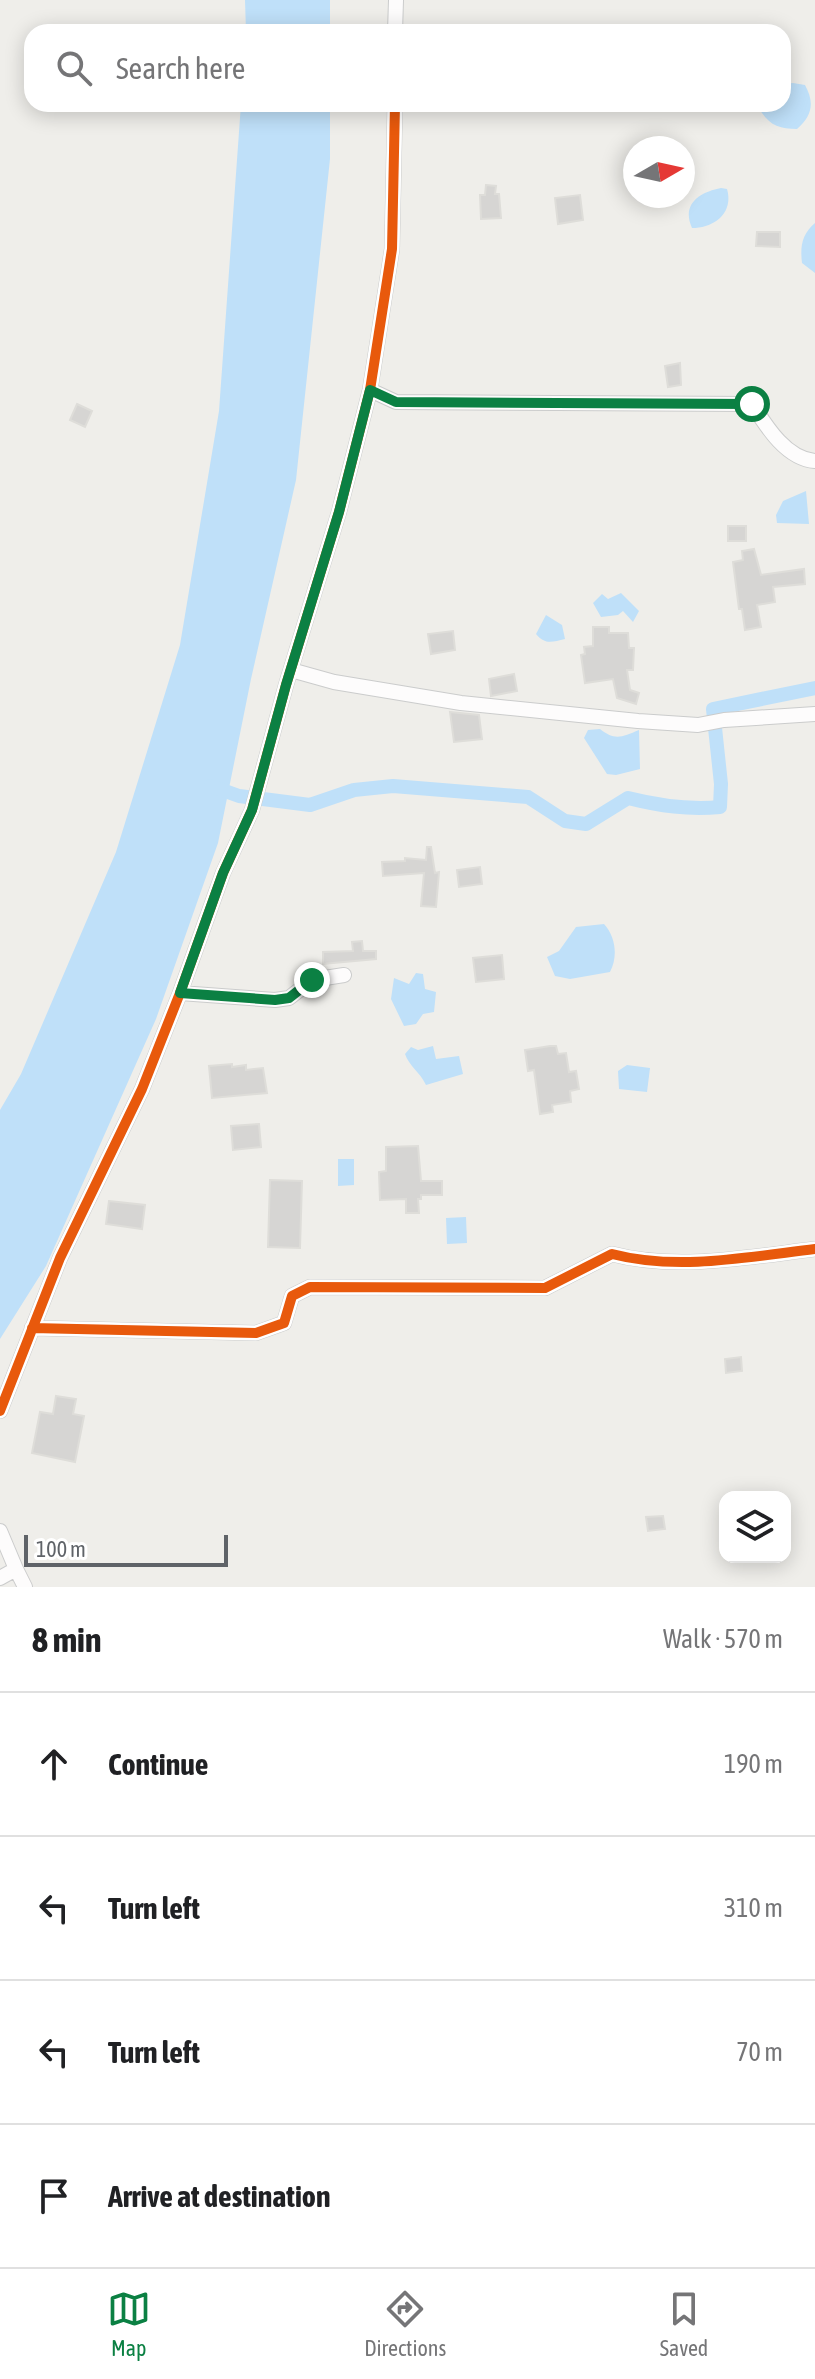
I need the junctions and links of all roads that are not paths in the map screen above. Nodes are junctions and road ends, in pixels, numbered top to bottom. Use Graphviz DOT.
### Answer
graph roads {
  1 [pos="396,0"];
  2 [pos="395,24"];
  3 [pos="395,112"];
  4 [pos="370,390"];
  5 [pos="815,461"];
  6 [pos="291,670"];
  7 [pos="815,714"];
  8 [pos="344,975"];
  9 [pos="180,993"];
  10 [pos="815,1249"];
  11 [pos="32,1328"];
  12 [pos="0,1411"];
  13 [pos="0,1531"];
  14 [pos="8,1574"];
  15 [pos="25,1587"];
  1 -- 2 [label="street"];
  3 -- 4 [label="street"];
  4 -- 5 [label="street"];
  4 -- 6 [label="street"];
  6 -- 7 [label="street"];
  6 -- 9 [label="street"];
  8 -- 9 [label="street"];
  9 -- 11 [label="street"];
  10 -- 11 [label="street"];
  11 -- 12 [label="street"];
  13 -- 14 [label="street"];
  14 -- 15 [label="street"];
}
